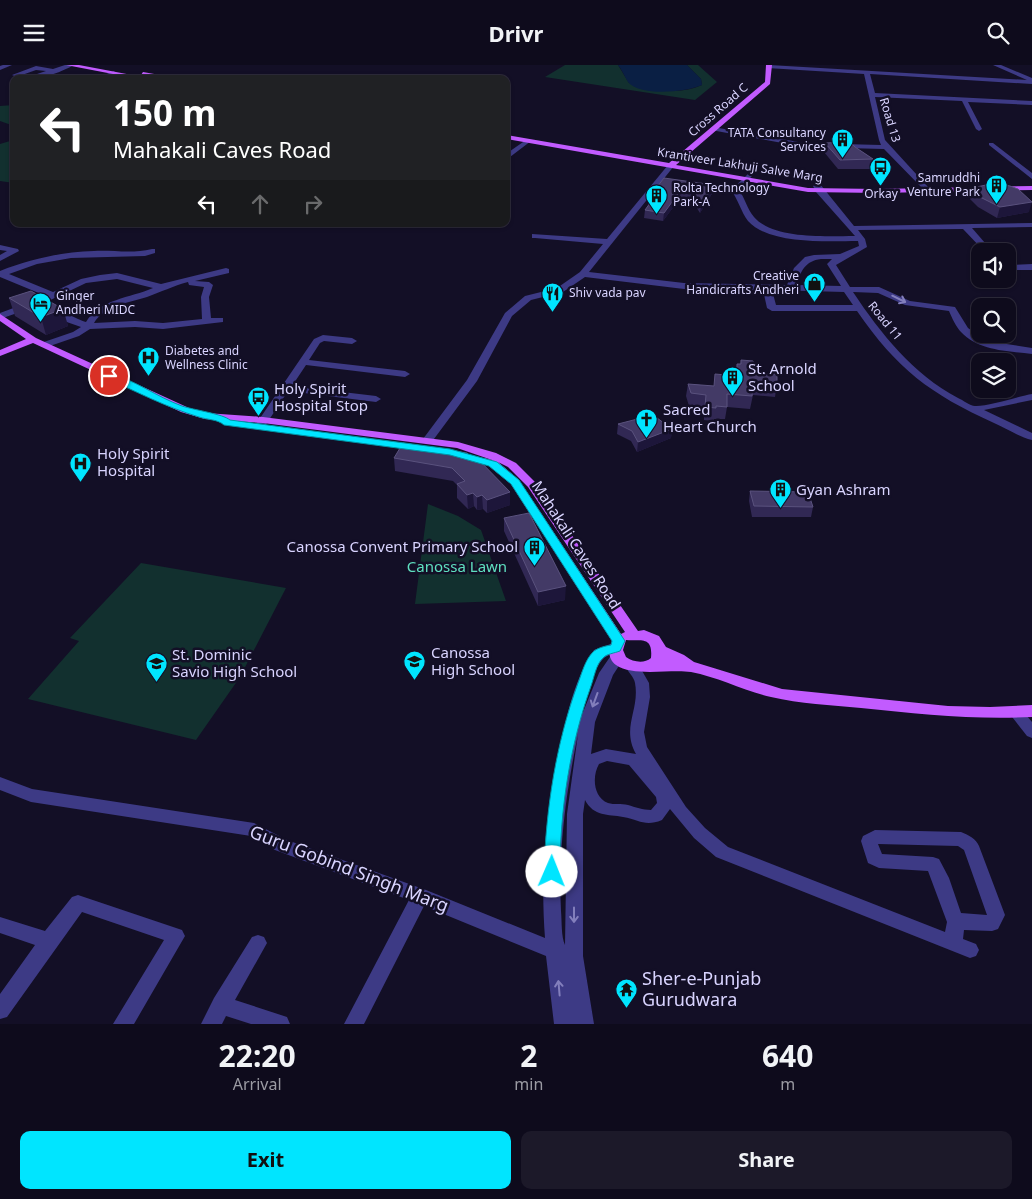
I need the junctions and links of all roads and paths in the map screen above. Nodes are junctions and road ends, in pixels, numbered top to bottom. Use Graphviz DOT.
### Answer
graph roads {
  1 [pos="9,65"];
  2 [pos="70,65"];
  3 [pos="91,65"];
  4 [pos="895,65"];
  5 [pos="1009,65"];
  6 [pos="769,66"];
  7 [pos="998,66"];
  8 [pos="0,68"];
  9 [pos="54,71"];
  10 [pos="114,73"];
  11 [pos="867,73"];
  12 [pos="15,75"];
  13 [pos="42,75"];
  14 [pos="108,75"];
  15 [pos="126,75"];
  16 [pos="148,75"];
  17 [pos="898,75"];
  18 [pos="1032,81"];
  19 [pos="871,95"];
  20 [pos="964,100"];
  21 [pos="1032,103"];
  22 [pos="713,129"];
  23 [pos="979,129"];
  24 [pos="510,137"];
  25 [pos="510,137"];
  26 [pos="528,141"];
  27 [pos="992,143"];
  28 [pos="886,147"];
  29 [pos="510,155"];
  30 [pos="672,164"];
  31 [pos="1032,177"];
  32 [pos="747,178"];
  33 [pos="1032,184"];
  34 [pos="922,187"];
  35 [pos="818,188"];
  36 [pos="1032,188"];
  37 [pos="1032,225"];
  38 [pos="965,226"];
  39 [pos="853,227"];
  40 [pos="535,236"];
  41 [pos="862,239"];
  42 [pos="609,242"];
  43 [pos="981,243"];
  44 [pos="0,247"];
  45 [pos="152,251"];
  46 [pos="841,257"];
  47 [pos="0,258"];
  48 [pos="1032,267"];
  49 [pos="1016,268"];
  50 [pos="226,271"];
  51 [pos="1,274"];
  52 [pos="583,274"];
  53 [pos="184,282"];
  54 [pos="160,287"];
  55 [pos="767,287"];
  56 [pos="791,287"];
  57 [pos="850,290"];
  58 [pos="52,295"];
  59 [pos="37,303"];
  60 [pos="858,308"];
  61 [pos="0,317"];
  62 [pos="220,320"];
  63 [pos="207,322"];
  64 [pos="176,325"];
  65 [pos="88,326"];
  66 [pos="174,337"];
  67 [pos="352,341"];
  68 [pos="29,343"];
  69 [pos="44,345"];
  70 [pos="1032,351"];
  71 [pos="0,353"];
  72 [pos="906,354"];
  73 [pos="0,359"];
  74 [pos="302,362"];
  75 [pos="405,374"];
  76 [pos="285,388"];
  77 [pos="1032,396"];
  78 [pos="376,399"];
  79 [pos="980,399"];
  80 [pos="976,409"];
  81 [pos="261,423"];
  82 [pos="1032,437"];
  83 [pos="427,441"];
  84 [pos="634,635"];
  85 [pos="656,644"];
  86 [pos="617,649"];
  87 [pos="652,665"];
  88 [pos="632,666"];
  89 [pos="690,667"];
  90 [pos="1032,711"];
  91 [pos="1016,713"];
  92 [pos="1032,732"];
  93 [pos="643,763"];
  94 [pos="583,773"];
  95 [pos="0,783"];
  96 [pos="420,896"];
  97 [pos="956,921"];
  98 [pos="0,925"];
  99 [pos="49,941"];
  100 [pos="258,943"];
  101 [pos="954,943"];
  102 [pos="970,950"];
  103 [pos="565,953"];
  104 [pos="221,1005"];
  105 [pos="0,1010"];
  106 [pos="123,1024"];
  107 [pos="211,1024"];
  108 [pos="280,1024"];
  109 [pos="354,1024"];
  110 [pos="564,1024"];
  111 [pos="584,1024"];
  1 -- 8 [label="street"];
  2 -- 9 [label="street"];
  2 -- 10 [label="main road"];
  3 -- 16 [label="main road"];
  4 -- 17 [label="street"];
  5 -- 7 [label="street"];
  6 -- 11 [label="street"];
  6 -- 22 [label="main road, Cross Road C"];
  7 -- 18 [label="street"];
  9 -- 12 [label="street"];
  9 -- 13 [label="street"];
  10 -- 14 [label="street"];
  10 -- 15 [label="main road"];
  11 -- 17 [label="street"];
  11 -- 19 [label="street, Road 13"];
  17 -- 18 [label="street"];
  19 -- 20 [label="street"];
  19 -- 28 [label="street, Road 13"];
  20 -- 21 [label="street"];
  20 -- 23 [label="street"];
  22 -- 28 [label="street"];
  22 -- 30 [label="main road, Cross Road C"];
  24 -- 30 [label="main road, Krantiveer Lakhuji Salve Marg"];
  25 -- 26 [label="main road, Krantiveer Lakhuji Salve Marg"];
  26 -- 29 [label="street"];
  26 -- 30 [label="main road, Krantiveer Lakhuji Salve Marg"];
  27 -- 31 [label="street"];
  28 -- 34 [label="street, Road 13"];
  30 -- 32 [label="main road, Krantiveer Lakhuji Salve Marg"];
  30 -- 42 [label="street"];
  32 -- 35 [label="main road, Krantiveer Lakhuji Salve Marg"];
  32 -- 41 [label="street"];
  33 -- 34 [label="main road, Krantiveer Lakhuji Salve Marg"];
  34 -- 35 [label="main road, Krantiveer Lakhuji Salve Marg"];
  34 -- 36 [label="main road, Krantiveer Lakhuji Salve Marg"];
  35 -- 39 [label="street"];
  37 -- 38 [label="street"];
  38 -- 39 [label="street"];
  38 -- 43 [label="street"];
  39 -- 41 [label="street"];
  40 -- 42 [label="street"];
  41 -- 46 [label="street"];
  42 -- 52 [label="street"];
  44 -- 47 [label="street"];
  45 -- 51 [label="street"];
  46 -- 56 [label="street"];
  46 -- 57 [label="street, Road 11"];
  48 -- 49 [label="street"];
  50 -- 53 [label="street"];
  51 -- 58 [label="street"];
  52 -- 55 [label="street"];
  52 -- 83 [label="street"];
  53 -- 54 [label="street"];
  53 -- 63 [label="street"];
  54 -- 58 [label="street"];
  54 -- 65 [label="street"];
  55 -- 56 [label="street"];
  55 -- 60 [label="street"];
  56 -- 57 [label="street"];
  57 -- 60 [label="street, Road 11"];
  57 -- 70 [label="street, one-way"];
  57 -- 72 [label="street"];
  58 -- 59 [label="street"];
  59 -- 61 [label="street"];
  59 -- 65 [label="street"];
  60 -- 80 [label="street, Road 11"];
  61 -- 68 [label="main road, Mahakali Caves Road"];
  62 -- 63 [label="street"];
  63 -- 64 [label="street"];
  64 -- 65 [label="street"];
  64 -- 66 [label="street"];
  65 -- 69 [label="street"];
  67 -- 74 [label="street"];
  68 -- 69 [label="main road, Mahakali Caves Road"];
  68 -- 71 [label="main road"];
  68 -- 73 [label="main road"];
  69 -- 81 [label="main road, Mahakali Caves Road"];
  74 -- 75 [label="street"];
  74 -- 76 [label="street"];
  76 -- 78 [label="street"];
  76 -- 81 [label="street"];
  77 -- 79 [label="street"];
  77 -- 80 [label="street"];
  80 -- 82 [label="street, Road 11"];
  81 -- 83 [label="main road, Mahakali Caves Road"];
  81 -- 86 [label="main road, Mahakali Caves Road"];
  83 -- 84 [label="main road, Mahakali Caves Road"];
  84 -- 85 [label="main road"];
  84 -- 86 [label="main road"];
  85 -- 87 [label="main road"];
  85 -- 89 [label="main road"];
  86 -- 88 [label="main road"];
  86 -- 94 [label="street, one-way"];
  86 -- 103 [label="street"];
  87 -- 88 [label="main road"];
  87 -- 89 [label="main road"];
  88 -- 93 [label="street"];
  89 -- 91 [label="main road"];
  90 -- 91 [label="main road"];
  91 -- 92 [label="street"];
  93 -- 94 [label="street"];
  93 -- 94 [label="street"];
  93 -- 101 [label="street"];
  94 -- 103 [label="street, one-way"];
  95 -- 96 [label="street, Guru Gobind Singh Marg"];
  96 -- 103 [label="street, Guru Gobind Singh Marg"];
  96 -- 109 [label="street"];
  97 -- 97 [label="street"];
  97 -- 101 [label="street"];
  98 -- 99 [label="street"];
  99 -- 105 [label="street"];
  99 -- 106 [label="street"];
  100 -- 104 [label="street"];
  101 -- 102 [label="street"];
  110 -- 103 [label="street, one-way"];
  103 -- 111 [label="street"];
  104 -- 107 [label="street"];
  104 -- 108 [label="street"];
}
